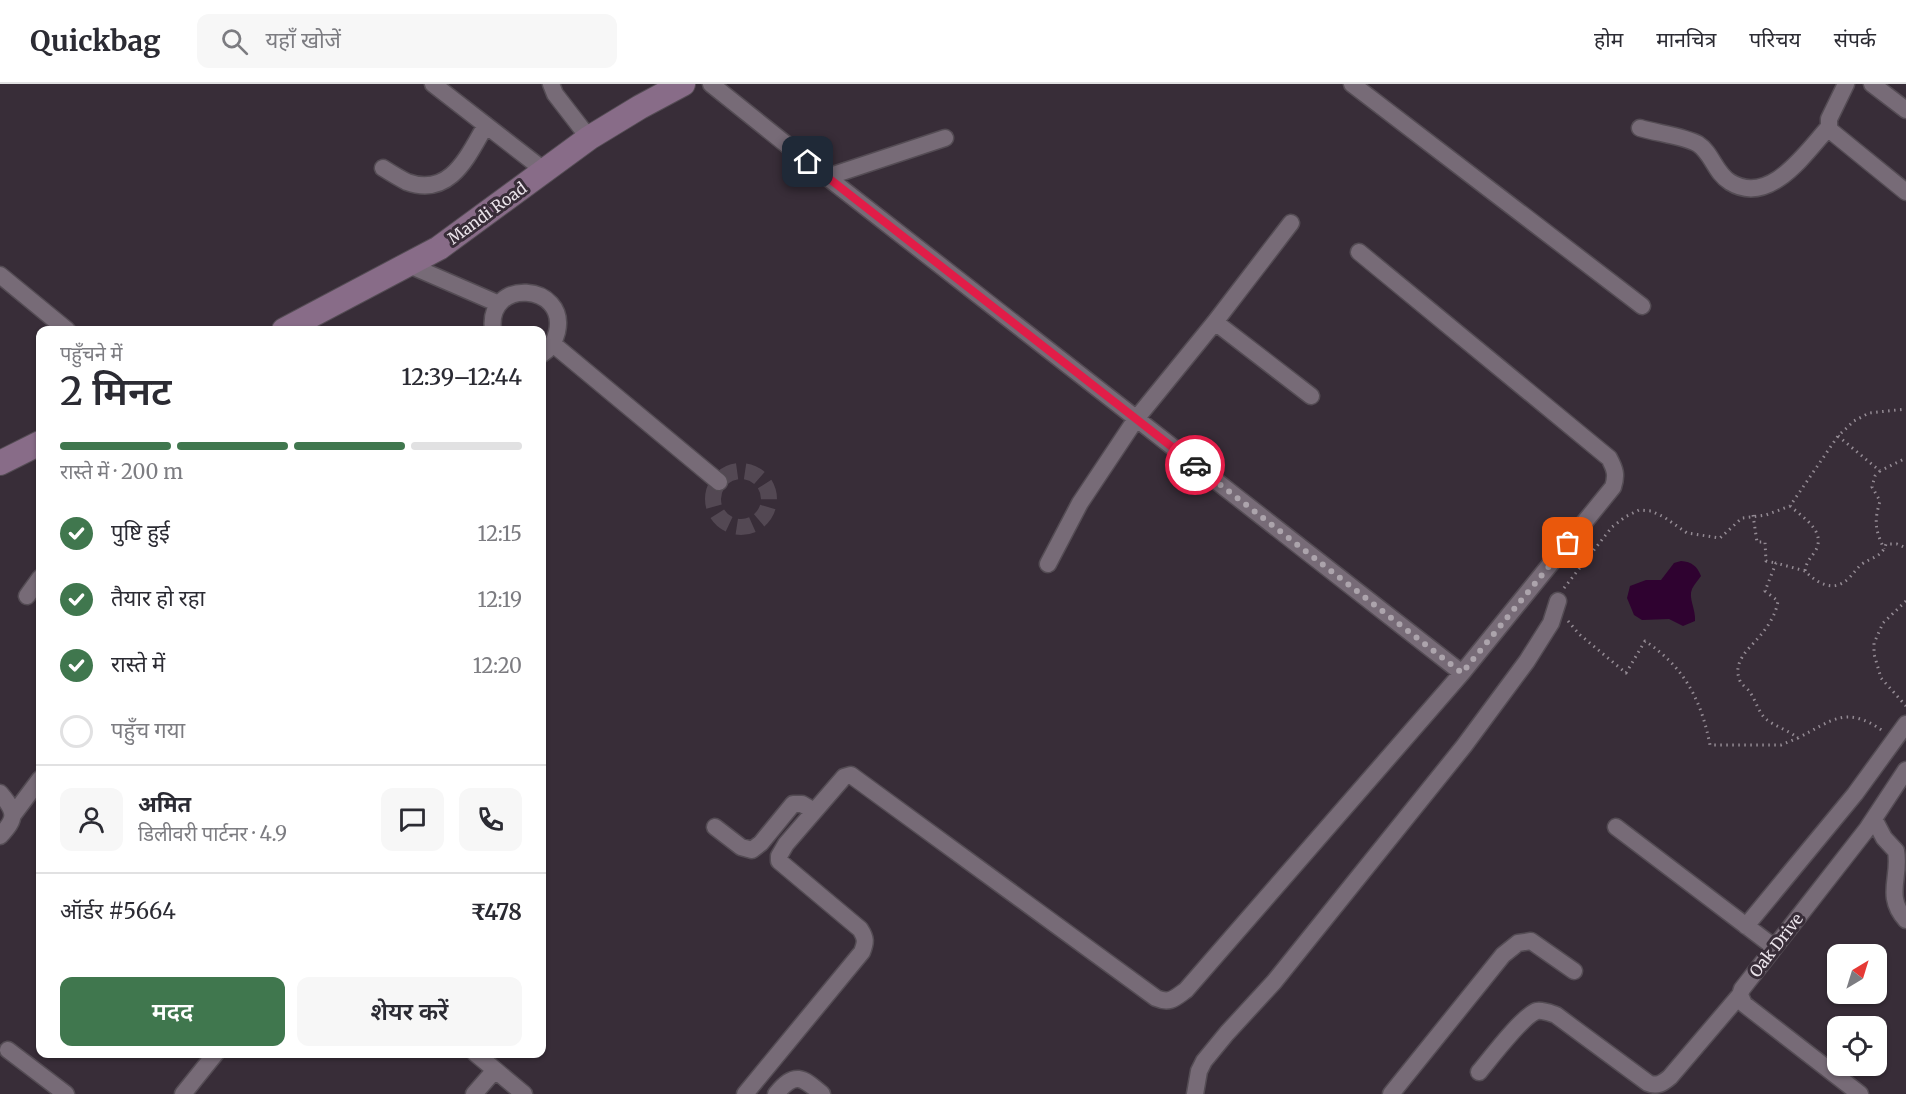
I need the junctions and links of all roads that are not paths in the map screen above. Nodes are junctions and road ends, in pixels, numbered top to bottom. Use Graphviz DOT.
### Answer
graph roads {
  1 [pos="433,84"];
  2 [pos="551,84"];
  3 [pos="683,84"];
  4 [pos="711,84"];
  5 [pos="1352,84"];
  6 [pos="1846,84"];
  7 [pos="1872,84"];
  8 [pos="1906,110"];
  9 [pos="486,125"];
  10 [pos="1829,127"];
  11 [pos="1640,128"];
  12 [pos="590,138"];
  13 [pos="945,138"];
  14 [pos="383,168"];
  15 [pos="545,171"];
  16 [pos="827,177"];
  17 [pos="1906,192"];
  18 [pos="1291,223"];
  19 [pos="1359,252"];
  20 [pos="409,265"];
  21 [pos="0,276"];
  22 [pos="499,304"];
  23 [pos="1642,306"];
  24 [pos="1215,322"];
  25 [pos="62,326"];
  26 [pos="292,326"];
  27 [pos="493,326"];
  28 [pos="547,349"];
  29 [pos="1311,396"];
  30 [pos="1137,419"];
  31 [pos="36,445"];
  32 [pos="0,463"];
  33 [pos="718,482"];
  34 [pos="1048,564"];
  35 [pos="36,584"];
  36 [pos="27,596"];
  37 [pos="1558,601"];
  38 [pos="1462,673"];
  39 [pos="1906,724"];
  40 [pos="1906,770"];
  41 [pos="36,784"];
  42 [pos="0,793"];
  43 [pos="814,811"];
  44 [pos="13,815"];
  45 [pos="1874,819"];
  46 [pos="715,827"];
  47 [pos="1616,827"];
  48 [pos="0,836"];
  49 [pos="1902,855"];
  50 [pos="1906,920"];
  51 [pos="1746,926"];
  52 [pos="1774,946"];
  53 [pos="1574,971"];
  54 [pos="1740,995"];
  55 [pos="8,1050"];
  56 [pos="212,1058"];
  57 [pos="481,1058"];
  58 [pos="495,1070"];
  59 [pos="1479,1072"];
  60 [pos="66,1094"];
  61 [pos="183,1094"];
  62 [pos="474,1094"];
  63 [pos="524,1094"];
  64 [pos="745,1094"];
  65 [pos="776,1094"];
  66 [pos="822,1094"];
  67 [pos="1195,1094"];
  68 [pos="1391,1094"];
  69 [pos="1860,1094"];
  1 -- 9 [label="street"];
  2 -- 12 [label="street"];
  3 -- 12 [label="street, Mandi Road"];
  4 -- 16 [label="street"];
  5 -- 23 [label="street"];
  6 -- 10 [label="street"];
  7 -- 8 [label="street"];
  9 -- 14 [label="street"];
  9 -- 15 [label="street"];
  10 -- 11 [label="street"];
  10 -- 17 [label="street"];
  12 -- 15 [label="street, Mandi Road"];
  13 -- 16 [label="street"];
  15 -- 20 [label="street, Mandi Road"];
  16 -- 30 [label="street"];
  18 -- 24 [label="street"];
  19 -- 38 [label="street"];
  20 -- 22 [label="street"];
  20 -- 26 [label="street, Mandi Road"];
  21 -- 25 [label="street"];
  22 -- 27 [label="street"];
  22 -- 28 [label="street"];
  24 -- 29 [label="street"];
  24 -- 30 [label="street"];
  28 -- 33 [label="street"];
  30 -- 34 [label="street"];
  30 -- 38 [label="street"];
  31 -- 32 [label="street"];
  35 -- 36 [label="street"];
  37 -- 67 [label="street"];
  38 -- 43 [label="street"];
  39 -- 51 [label="street"];
  40 -- 45 [label="street, Oak Drive"];
  41 -- 44 [label="street"];
  42 -- 44 [label="street"];
  43 -- 46 [label="street"];
  43 -- 64 [label="street"];
  44 -- 48 [label="street"];
  45 -- 49 [label="street"];
  45 -- 52 [label="street, Oak Drive"];
  47 -- 51 [label="street"];
  49 -- 50 [label="street"];
  51 -- 52 [label="street"];
  52 -- 54 [label="street, Oak Drive"];
  53 -- 68 [label="street"];
  54 -- 59 [label="street"];
  54 -- 69 [label="street, Oak Drive"];
  55 -- 60 [label="street"];
  56 -- 61 [label="street"];
  57 -- 58 [label="street"];
  58 -- 62 [label="street"];
  58 -- 63 [label="street"];
  65 -- 66 [label="street"];
}
